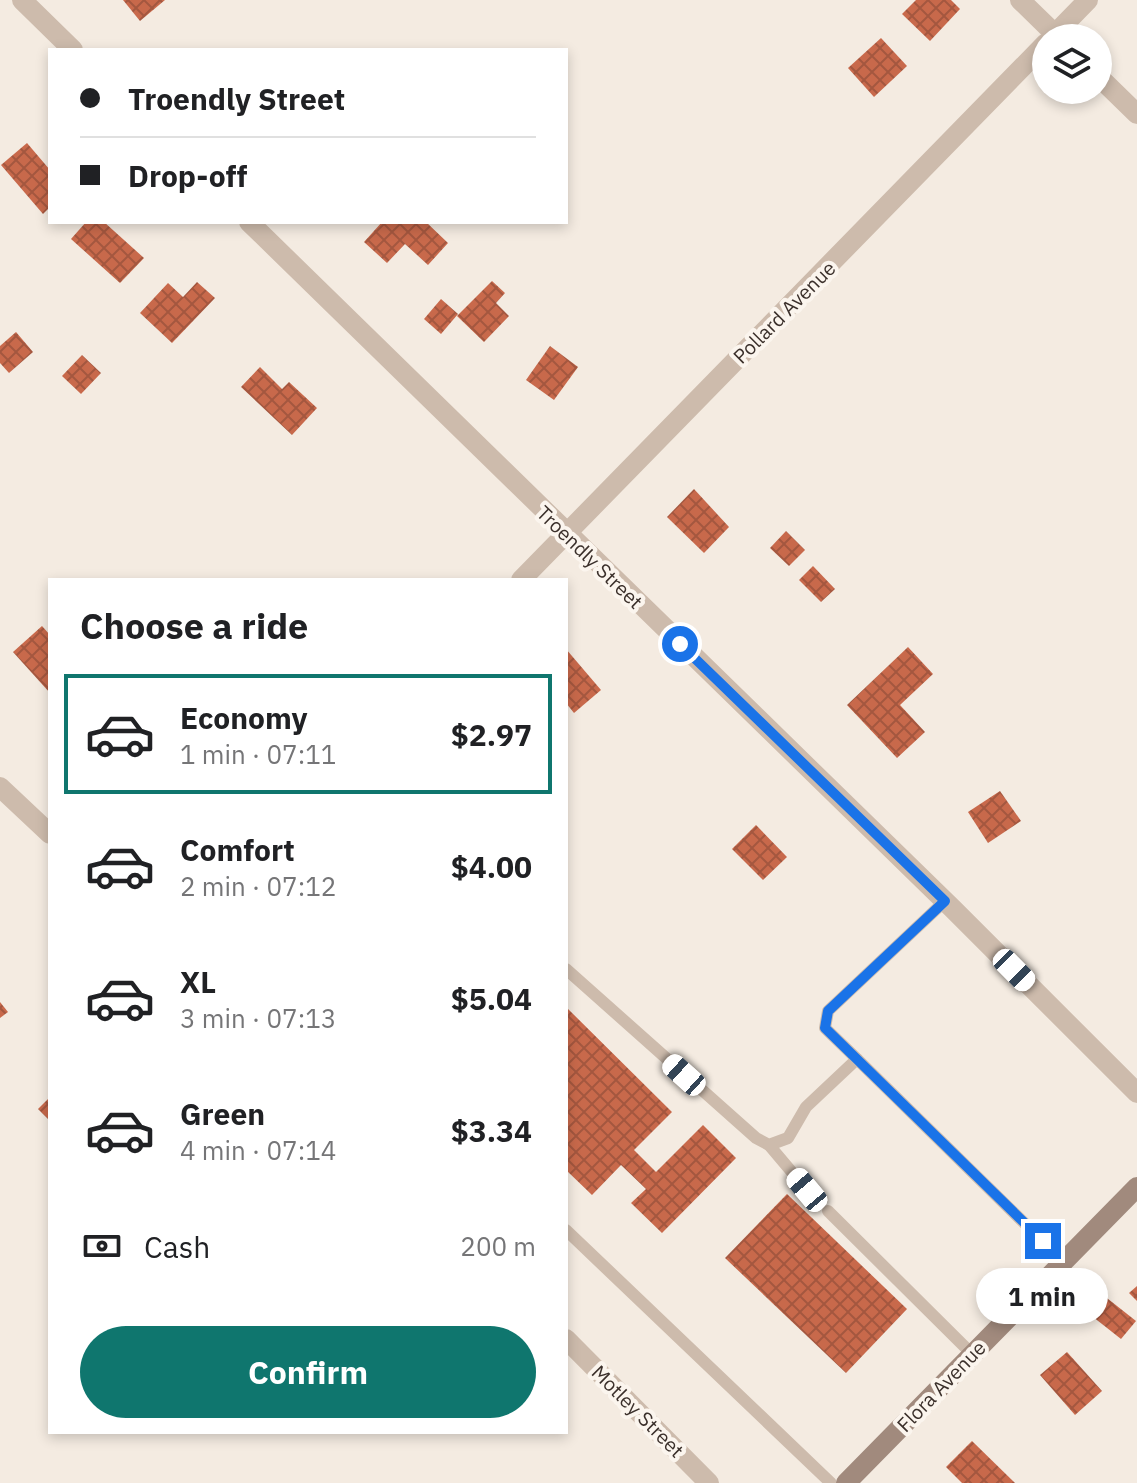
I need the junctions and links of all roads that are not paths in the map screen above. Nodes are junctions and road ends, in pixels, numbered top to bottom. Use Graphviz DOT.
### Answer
graph roads {
  1 [pos="22,0"];
  2 [pos="1020,0"];
  3 [pos="1088,0"];
  4 [pos="1041,24"];
  5 [pos="1066,24"];
  6 [pos="71,48"];
  7 [pos="1032,59"];
  8 [pos="1112,90"];
  9 [pos="1137,114"];
  10 [pos="251,224"];
  11 [pos="566,533"];
  12 [pos="523,578"];
  13 [pos="0,787"];
  14 [pos="48,832"];
  15 [pos="945,901"];
  16 [pos="568,971"];
  17 [pos="857,1059"];
  18 [pos="1137,1093"];
  19 [pos="769,1145"];
  20 [pos="1137,1187"];
  21 [pos="807,1190"];
  22 [pos="828,1211"];
  23 [pos="568,1232"];
  24 [pos="1064,1262"];
  25 [pos="568,1341"];
  26 [pos="972,1354"];
  27 [pos="709,1483"];
  28 [pos="831,1483"];
  29 [pos="846,1483"];
  1 -- 6 [label="street"];
  2 -- 4 [label="street"];
  3 -- 5 [label="street, Pollard Avenue"];
  7 -- 11 [label="street, Pollard Avenue"];
  8 -- 9 [label="street"];
  10 -- 11 [label="street, Troendly Street"];
  11 -- 12 [label="street, Pollard Avenue"];
  11 -- 15 [label="street, Troendly Street"];
  13 -- 14 [label="street"];
  15 -- 17 [label="lane"];
  15 -- 18 [label="street, Troendly Street"];
  16 -- 19 [label="lane"];
  17 -- 19 [label="lane"];
  17 -- 24 [label="lane"];
  19 -- 21 [label="lane"];
  20 -- 24 [label="street, Flora Avenue"];
  22 -- 26 [label="lane"];
  23 -- 28 [label="lane"];
  24 -- 26 [label="street, Flora Avenue"];
  25 -- 27 [label="street, Motley Street"];
  26 -- 29 [label="street, Flora Avenue"];
}
